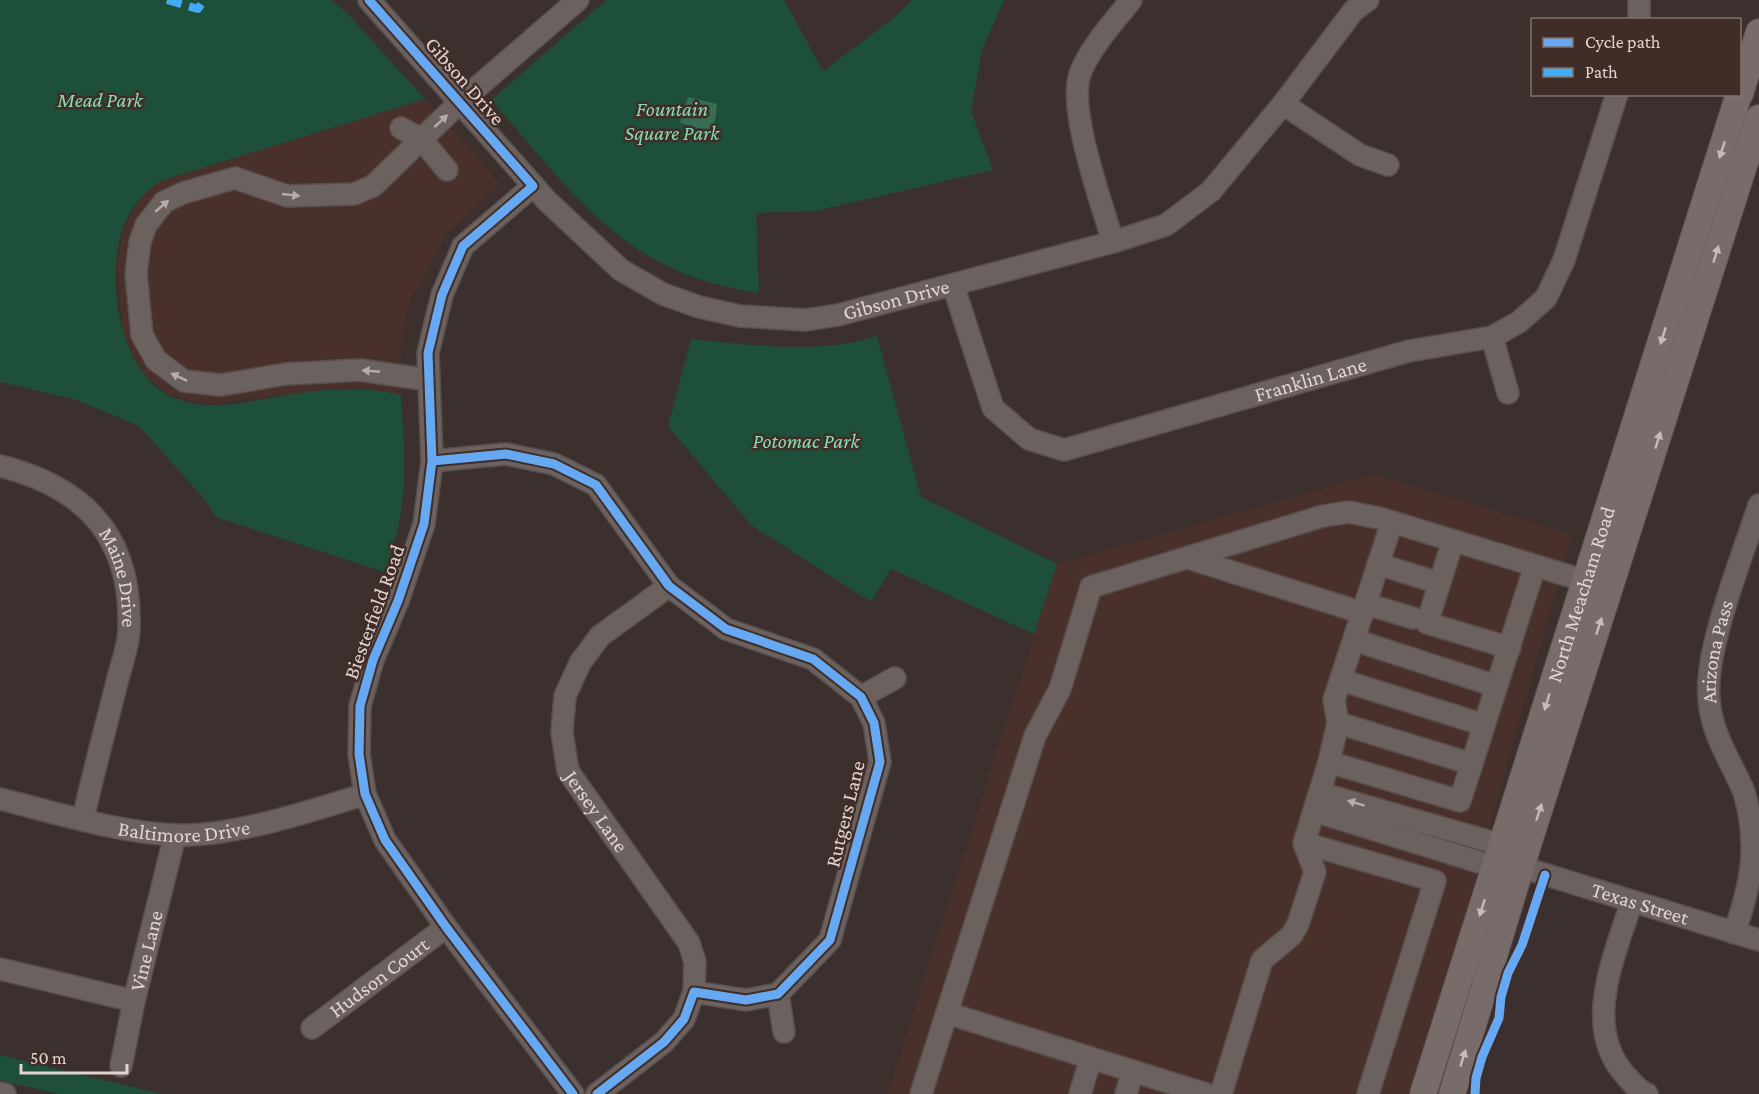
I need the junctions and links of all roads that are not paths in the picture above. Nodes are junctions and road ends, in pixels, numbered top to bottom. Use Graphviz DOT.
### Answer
graph roads {
  1 [pos="369,0"];
  2 [pos="578,0"];
  3 [pos="1131,0"];
  4 [pos="1368,0"];
  5 [pos="1639,0"];
  6 [pos="1639,18"];
  7 [pos="1759,32"];
  8 [pos="1741,88"];
  9 [pos="1616,96"];
  10 [pos="1738,96"];
  11 [pos="460,102"];
  12 [pos="1283,104"];
  13 [pos="1759,118"];
  14 [pos="400,128"];
  15 [pos="421,139"];
  16 [pos="1388,165"];
  17 [pos="447,170"];
  18 [pos="533,186"];
  19 [pos="1113,242"];
  20 [pos="953,285"];
  21 [pos="1492,337"];
  22 [pos="429,380"];
  23 [pos="1508,393"];
  24 [pos="432,460"];
  25 [pos="0,466"];
  26 [pos="1759,505"];
  27 [pos="1392,522"];
  28 [pos="1453,541"];
  29 [pos="1188,558"];
  30 [pos="1378,564"];
  31 [pos="1535,566"];
  32 [pos="1426,579"];
  33 [pos="1585,581"];
  34 [pos="669,586"];
  35 [pos="1611,588"];
  36 [pos="1364,608"];
  37 [pos="1413,618"];
  38 [pos="1354,640"];
  39 [pos="1510,648"];
  40 [pos="895,678"];
  41 [pos="1341,680"];
  42 [pos="1496,686"];
  43 [pos="861,697"];
  44 [pos="1338,723"];
  45 [pos="1484,725"];
  46 [pos="1329,762"];
  47 [pos="1472,764"];
  48 [pos="1403,785"];
  49 [pos="364,794"];
  50 [pos="0,799"];
  51 [pos="1317,802"];
  52 [pos="82,819"];
  53 [pos="1389,824"];
  54 [pos="175,836"];
  55 [pos="1304,843"];
  56 [pos="1499,856"];
  57 [pos="1376,864"];
  58 [pos="1521,867"];
  59 [pos="1632,901"];
  60 [pos="447,927"];
  61 [pos="1734,933"];
  62 [pos="1759,940"];
  63 [pos="0,969"];
  64 [pos="694,992"];
  65 [pos="778,994"];
  66 [pos="134,1001"];
  67 [pos="947,1013"];
  68 [pos="312,1028"];
  69 [pos="784,1032"];
  70 [pos="1091,1058"];
  71 [pos="121,1066"];
  72 [pos="1132,1071"];
  73 [pos="0,1093"];
  74 [pos="5,1094"];
  75 [pos="573,1094"];
  76 [pos="597,1094"];
  77 [pos="921,1094"];
  78 [pos="1080,1094"];
  79 [pos="1126,1094"];
  80 [pos="1206,1094"];
  81 [pos="1221,1094"];
  82 [pos="1368,1094"];
  83 [pos="1423,1094"];
  84 [pos="1452,1094"];
  85 [pos="1647,1094"];
  1 -- 11 [label="street, Gibson Drive"];
  2 -- 11 [label="street"];
  3 -- 19 [label="street"];
  4 -- 12 [label="street, Gibson Drive"];
  5 -- 6 [label="street"];
  7 -- 8 [label="main road, North Meacham Road"];
  9 -- 21 [label="street, Franklin Lane"];
  10 -- 33 [label="main road, North Meacham Road, one-way"];
  15 -- 11 [label="street, one-way"];
  11 -- 18 [label="street, Gibson Drive"];
  12 -- 16 [label="street"];
  12 -- 19 [label="street, Gibson Drive"];
  35 -- 13 [label="main road, North Meacham Road, one-way"];
  14 -- 15 [label="street"];
  15 -- 17 [label="street"];
  22 -- 15 [label="street, one-way"];
  18 -- 20 [label="street, Gibson Drive"];
  18 -- 22 [label="street, Biesterfield Road"];
  19 -- 20 [label="street, Gibson Drive"];
  20 -- 21 [label="street, Franklin Lane"];
  21 -- 23 [label="street"];
  22 -- 24 [label="street, Biesterfield Road"];
  24 -- 34 [label="street, Rutgers Lane"];
  24 -- 49 [label="street, Biesterfield Road"];
  25 -- 52 [label="street, Maine Drive"];
  26 -- 61 [label="street, Arizona Pass"];
  27 -- 28 [label="street"];
  27 -- 29 [label="street"];
  27 -- 30 [label="street"];
  28 -- 31 [label="street"];
  28 -- 39 [label="street"];
  29 -- 36 [label="street"];
  29 -- 67 [label="street"];
  30 -- 32 [label="street"];
  30 -- 36 [label="street"];
  31 -- 33 [label="street"];
  31 -- 39 [label="street"];
  33 -- 35 [label="street"];
  33 -- 56 [label="main road, North Meacham Road, one-way"];
  34 -- 43 [label="street, Rutgers Lane"];
  34 -- 64 [label="street, Jersey Lane"];
  58 -- 35 [label="main road, North Meacham Road, one-way"];
  36 -- 37 [label="street"];
  36 -- 38 [label="street"];
  38 -- 41 [label="street"];
  38 -- 42 [label="street"];
  39 -- 42 [label="street"];
  40 -- 43 [label="street"];
  41 -- 44 [label="street"];
  41 -- 45 [label="street"];
  42 -- 45 [label="street"];
  43 -- 65 [label="street, Rutgers Lane"];
  44 -- 46 [label="street"];
  44 -- 47 [label="street"];
  45 -- 47 [label="street"];
  46 -- 48 [label="street"];
  46 -- 51 [label="street"];
  47 -- 48 [label="street"];
  48 -- 53 [label="street"];
  49 -- 54 [label="street, Baltimore Drive"];
  49 -- 60 [label="street, Biesterfield Road"];
  50 -- 52 [label="street, Baltimore Drive"];
  51 -- 53 [label="street"];
  51 -- 55 [label="street"];
  52 -- 54 [label="street, Baltimore Drive"];
  53 -- 56 [label="street"];
  53 -- 57 [label="street"];
  54 -- 66 [label="street, Vine Lane"];
  55 -- 57 [label="street"];
  55 -- 81 [label="street"];
  56 -- 58 [label="street"];
  56 -- 83 [label="main road, North Meacham Road, one-way"];
  57 -- 82 [label="street"];
  58 -- 59 [label="street, Texas Street"];
  84 -- 58 [label="main road, North Meacham Road, one-way"];
  59 -- 61 [label="street, Texas Street"];
  59 -- 85 [label="street"];
  60 -- 68 [label="street, Hudson Court"];
  60 -- 75 [label="street, Biesterfield Road"];
  61 -- 62 [label="street, Texas Street"];
  63 -- 66 [label="street"];
  64 -- 65 [label="street"];
  64 -- 76 [label="street"];
  65 -- 69 [label="street"];
  66 -- 71 [label="street, Vine Lane"];
  67 -- 70 [label="street"];
  67 -- 77 [label="street"];
  70 -- 72 [label="street"];
  70 -- 78 [label="street"];
  72 -- 79 [label="street"];
  72 -- 80 [label="street"];
  73 -- 74 [label="street"];
}
